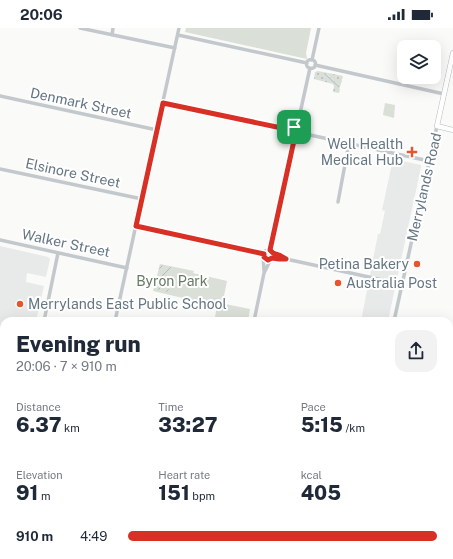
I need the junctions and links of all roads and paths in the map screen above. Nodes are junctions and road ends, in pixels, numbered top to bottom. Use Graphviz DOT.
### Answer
graph roads {
  1 [pos="80,28"];
  2 [pos="113,28"];
  3 [pos="179,28"];
  4 [pos="319,28"];
  5 [pos="112,34"];
  6 [pos="178,35"];
  7 [pos="175,48"];
  8 [pos="453,53"];
  9 [pos="312,60"];
  10 [pos="307,63"];
  11 [pos="315,65"];
  12 [pos="452,65"];
  13 [pos="310,68"];
  14 [pos="444,94"];
  15 [pos="0,96"];
  16 [pos="163,103"];
  17 [pos="437,126"];
  18 [pos="297,127"];
  19 [pos="157,130"];
  20 [pos="291,130"];
  21 [pos="453,130"];
  22 [pos="301,133"];
  23 [pos="295,136"];
  24 [pos="349,143"];
  25 [pos="429,161"];
  26 [pos="0,168"];
  27 [pos="142,199"];
  28 [pos="338,202"];
  29 [pos="136,226"];
  30 [pos="0,240"];
  31 [pos="271,252"];
  32 [pos="58,253"];
  33 [pos="264,256"];
  34 [pos="271,259"];
  35 [pos="286,259"];
  36 [pos="127,268"];
  37 [pos="264,273"];
  38 [pos="401,284"];
  39 [pos="45,317"];
  40 [pos="116,317"];
  41 [pos="255,317"];
  42 [pos="395,317"];
  1 -- 5 [label="street"];
  2 -- 5 [label="street"];
  3 -- 6 [label="street"];
  4 -- 9 [label="street"];
  5 -- 7 [label="street"];
  6 -- 7 [label="street"];
  6 -- 10 [label="street"];
  7 -- 16 [label="street"];
  8 -- 12 [label="main road, Merrylands Road"];
  9 -- 10 [label="street"];
  9 -- 11 [label="street"];
  10 -- 13 [label="street"];
  11 -- 13 [label="street"];
  11 -- 14 [label="street"];
  12 -- 14 [label="main road, Merrylands Road"];
  13 -- 18 [label="street"];
  14 -- 17 [label="main road, Merrylands Road"];
  15 -- 19 [label="street, Denmark Street"];
  16 -- 19 [label="street"];
  16 -- 20 [label="street"];
  17 -- 21 [label="main road"];
  17 -- 25 [label="street, Merrylands Road"];
  18 -- 20 [label="street"];
  18 -- 22 [label="street"];
  19 -- 27 [label="street"];
  20 -- 23 [label="street"];
  22 -- 23 [label="street"];
  22 -- 24 [label="street"];
  23 -- 31 [label="street"];
  24 -- 25 [label="street"];
  24 -- 28 [label="street"];
  25 -- 38 [label="street, Merrylands Road"];
  26 -- 27 [label="street, Elsinore Street"];
  27 -- 29 [label="street"];
  29 -- 33 [label="street"];
  29 -- 36 [label="street"];
  30 -- 32 [label="street, Walker Street"];
  31 -- 33 [label="street"];
  31 -- 34 [label="street"];
  31 -- 35 [label="street"];
  32 -- 36 [label="street, Walker Street"];
  32 -- 39 [label="street"];
  33 -- 34 [label="street"];
  33 -- 37 [label="street"];
  34 -- 35 [label="street"];
  34 -- 37 [label="street"];
  35 -- 38 [label="street"];
  36 -- 40 [label="street"];
  37 -- 41 [label="street"];
  38 -- 42 [label="street, Merrylands Road"];
}
